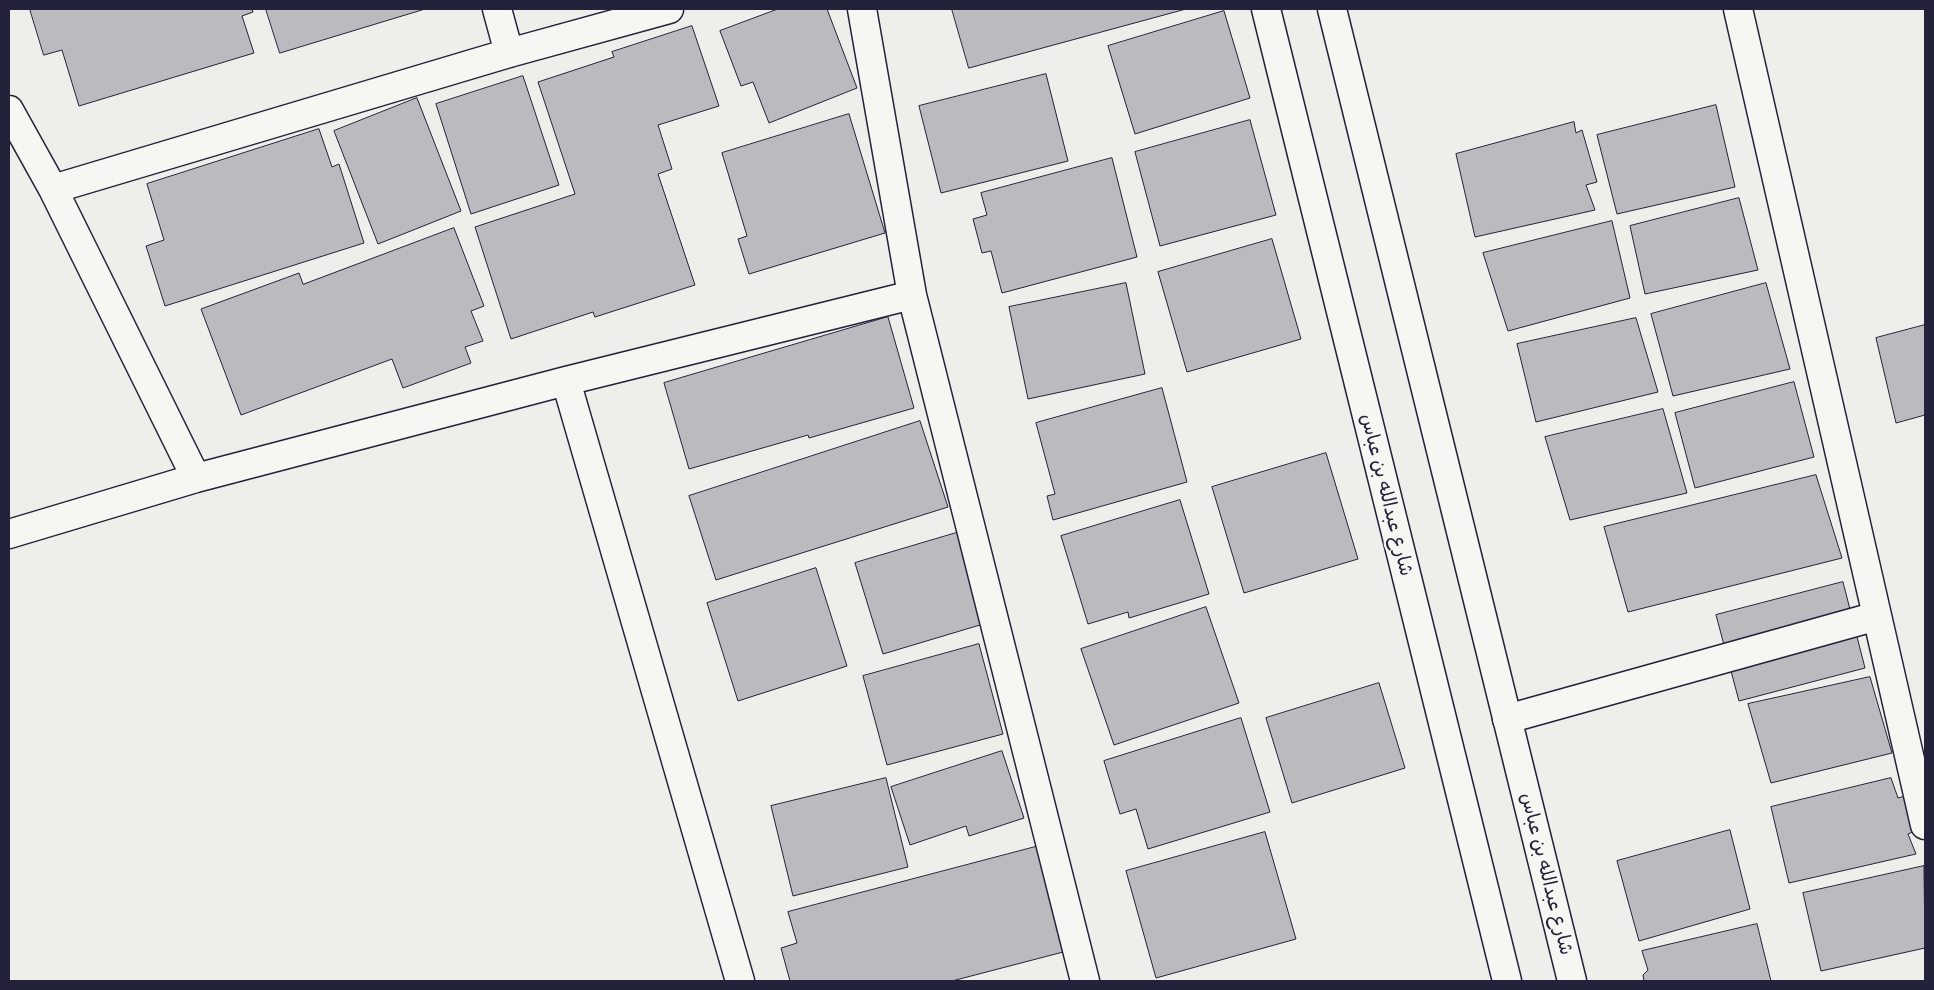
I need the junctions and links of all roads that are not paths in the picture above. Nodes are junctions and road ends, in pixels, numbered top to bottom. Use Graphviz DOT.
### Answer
graph roads {
  1 [pos="497,9"];
  2 [pos="669,9"];
  3 [pos="862,9"];
  4 [pos="1266,9"];
  5 [pos="1332,9"];
  6 [pos="1738,9"];
  7 [pos="509,53"];
  8 [pos="9,110"];
  9 [pos="53,189"];
  10 [pos="912,295"];
  11 [pos="566,382"];
  12 [pos="196,478"];
  13 [pos="9,534"];
  14 [pos="1878,616"];
  15 [pos="1507,719"];
  16 [pos="1925,825"];
  17 [pos="740,981"];
  18 [pos="1085,981"];
  19 [pos="1507,981"];
  20 [pos="1572,981"];
  1 -- 7 [label="street"];
  2 -- 7 [label="street"];
  3 -- 10 [label="street"];
  4 -- 19 [label="street, شارع عبدالله بن عباس"];
  5 -- 15 [label="street, شارع عبدالله بن عباس"];
  6 -- 14 [label="street"];
  7 -- 9 [label="street"];
  8 -- 9 [label="street"];
  9 -- 12 [label="street"];
  10 -- 11 [label="street"];
  10 -- 18 [label="street"];
  11 -- 12 [label="street"];
  11 -- 17 [label="street"];
  12 -- 13 [label="street"];
  14 -- 15 [label="street"];
  14 -- 16 [label="street"];
  15 -- 20 [label="street, شارع عبدالله بن عباس"];
}
